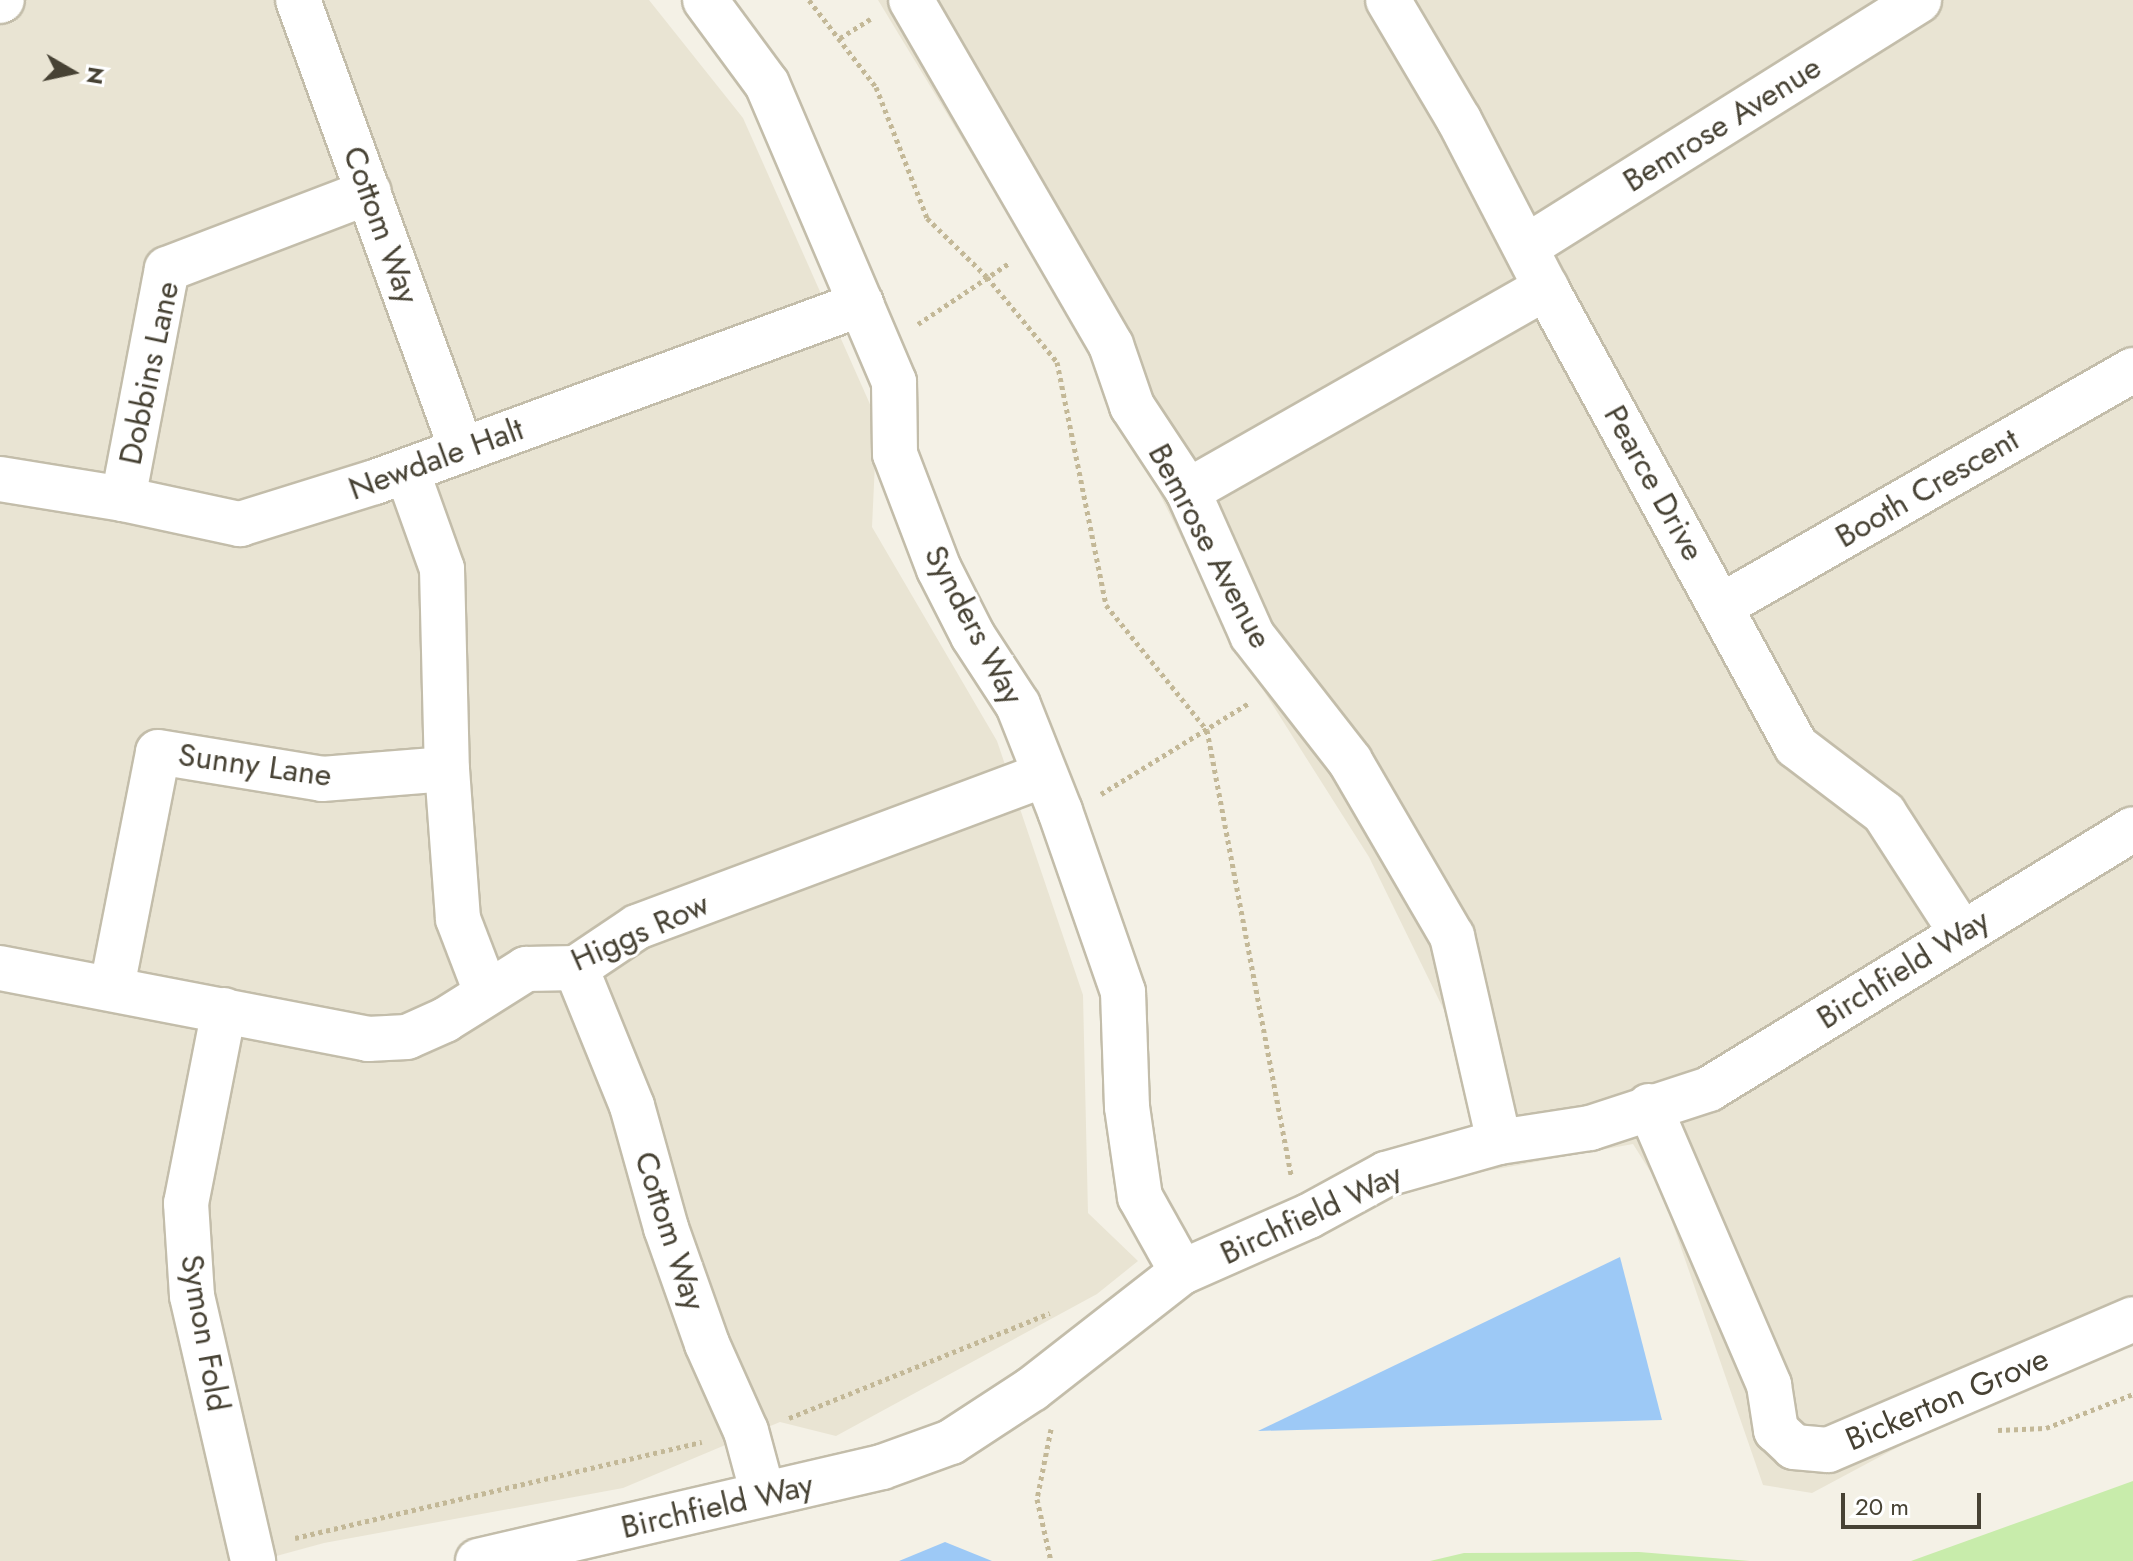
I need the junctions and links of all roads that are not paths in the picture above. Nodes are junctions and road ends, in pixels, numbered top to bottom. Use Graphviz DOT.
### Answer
graph roads {
  1 [pos="298,0"];
  2 [pos="705,0"];
  3 [pos="911,0"];
  4 [pos="1388,0"];
  5 [pos="1919,0"];
  6 [pos="369,192"];
  7 [pos="1526,247"];
  8 [pos="1546,288"];
  9 [pos="861,304"];
  10 [pos="2133,370"];
  11 [pos="462,450"];
  12 [pos="407,471"];
  13 [pos="0,479"];
  14 [pos="1188,491"];
  15 [pos="123,499"];
  16 [pos="1721,606"];
  17 [pos="447,769"];
  18 [pos="1052,793"];
  19 [pos="2133,829"];
  20 [pos="1961,932"];
  21 [pos="0,968"];
  22 [pos="576,968"];
  23 [pos="112,987"];
  24 [pos="486,992"];
  25 [pos="224,1010"];
  26 [pos="1649,1106"];
  27 [pos="1499,1142"];
  28 [pos="1182,1272"];
  29 [pos="2133,1319"];
  30 [pos="763,1494"];
  31 [pos="253,1561"];
  32 [pos="478,1561"];
  1 -- 6 [label="street, Cottom Way"];
  2 -- 9 [label="street, Synders Way"];
  3 -- 14 [label="street, Bemrose Avenue"];
  4 -- 7 [label="street, Pearce Drive"];
  5 -- 7 [label="street, Bemrose Avenue"];
  6 -- 11 [label="street, Cottom Way"];
  6 -- 15 [label="street, Dobbins Lane"];
  7 -- 8 [label="street, Pearce Drive"];
  8 -- 14 [label="street"];
  8 -- 16 [label="street, Pearce Drive"];
  9 -- 11 [label="street, Newdale Halt"];
  9 -- 18 [label="street, Synders Way"];
  10 -- 16 [label="street, Booth Crescent"];
  11 -- 12 [label="street, Newdale Halt"];
  12 -- 15 [label="street, Newdale Halt"];
  12 -- 17 [label="street"];
  13 -- 15 [label="street, Newdale Halt"];
  14 -- 27 [label="street, Bemrose Avenue"];
  16 -- 20 [label="street, Pearce Drive"];
  17 -- 23 [label="street, Sunny Lane"];
  17 -- 24 [label="street"];
  18 -- 22 [label="street, Higgs Row"];
  18 -- 28 [label="street, Synders Way"];
  19 -- 20 [label="street, Birchfield Way"];
  20 -- 26 [label="street, Birchfield Way"];
  21 -- 23 [label="street, Higgs Row"];
  22 -- 24 [label="street, Higgs Row"];
  22 -- 30 [label="street, Cottom Way"];
  23 -- 25 [label="street, Higgs Row"];
  24 -- 25 [label="street, Higgs Row"];
  25 -- 31 [label="street, Symon Fold"];
  26 -- 27 [label="street, Birchfield Way"];
  26 -- 29 [label="street, Bickerton Grove"];
  27 -- 28 [label="street, Birchfield Way"];
  28 -- 30 [label="street, Birchfield Way"];
  30 -- 32 [label="street, Birchfield Way"];
}
